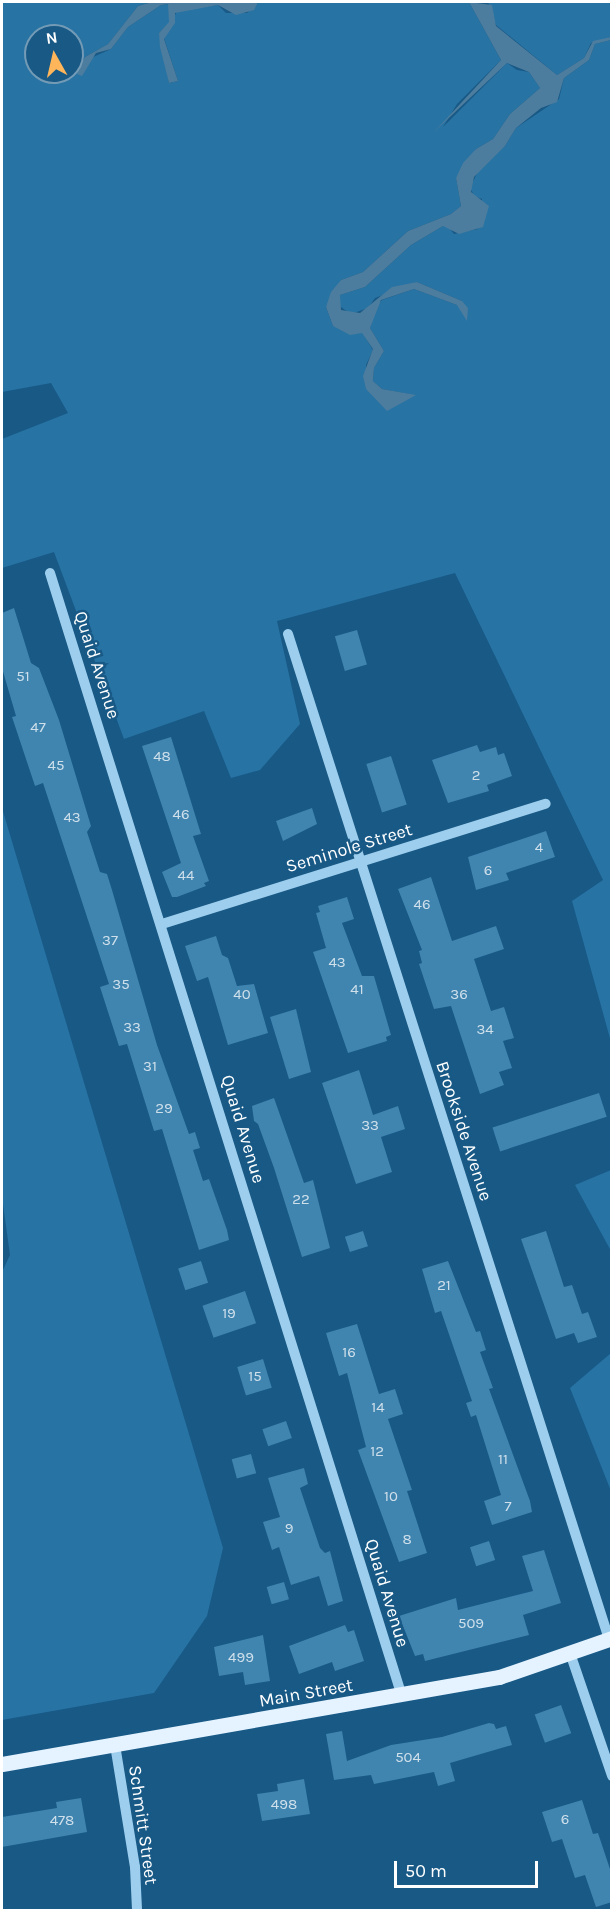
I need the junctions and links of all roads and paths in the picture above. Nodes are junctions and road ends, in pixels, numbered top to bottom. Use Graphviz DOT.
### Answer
graph roads {
  1 [pos="50,573"];
  2 [pos="288,634"];
  3 [pos="546,804"];
  4 [pos="361,862"];
  5 [pos="162,924"];
  6 [pos="610,1638"];
  7 [pos="570,1653"];
  8 [pos="402,1696"];
  9 [pos="115,1745"];
  10 [pos="2,1764"];
  11 [pos="612,1776"];
  12 [pos="137,1911"];
  1 -- 5 [label="street, Quaid Avenue"];
  2 -- 4 [label="street, Brookside Avenue"];
  3 -- 4 [label="street, Seminole Street"];
  4 -- 5 [label="street, Seminole Street"];
  4 -- 6 [label="street, Brookside Avenue"];
  5 -- 8 [label="street, Quaid Avenue"];
  6 -- 7 [label="main road, Main Street"];
  7 -- 8 [label="main road, Main Street"];
  7 -- 11 [label="street"];
  8 -- 9 [label="main road, Main Street"];
  9 -- 10 [label="main road, Main Street"];
  9 -- 12 [label="street, Schmitt Street"];
}
